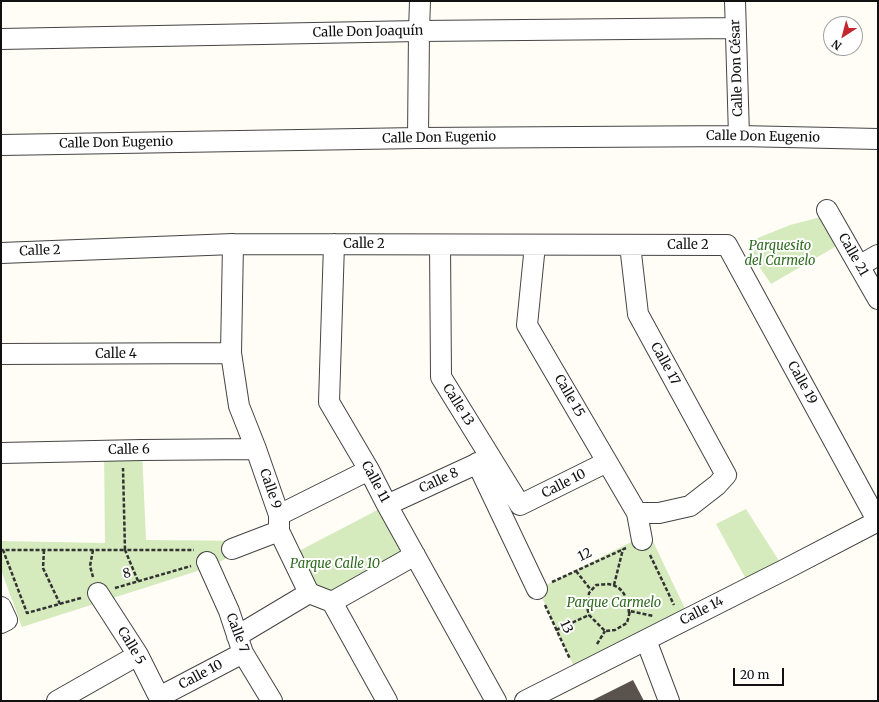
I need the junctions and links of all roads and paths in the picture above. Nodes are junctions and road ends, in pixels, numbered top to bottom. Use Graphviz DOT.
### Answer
graph roads {
  1 [pos="420,1"];
  2 [pos="735,1"];
  3 [pos="735,28"];
  4 [pos="418,31"];
  5 [pos="1,39"];
  6 [pos="740,136"];
  7 [pos="418,138"];
  8 [pos="878,139"];
  9 [pos="1,145"];
  10 [pos="827,210"];
  11 [pos="233,244"];
  12 [pos="334,244"];
  13 [pos="440,244"];
  14 [pos="535,245"];
  15 [pos="630,245"];
  16 [pos="727,245"];
  17 [pos="1,253"];
  18 [pos="878,255"];
  19 [pos="859,266"];
  20 [pos="878,300"];
  21 [pos="230,353"];
  22 [pos="1,354"];
  23 [pos="256,449"];
  24 [pos="122,450"];
  25 [pos="1,453"];
  26 [pos="484,460"];
  27 [pos="607,462"];
  28 [pos="370,470"];
  29 [pos="387,505"];
  30 [pos="520,506"];
  31 [pos="637,513"];
  32 [pos="878,522"];
  33 [pos="279,523"];
  34 [pos="642,540"];
  35 [pos="232,549"];
  36 [pos="623,549"];
  37 [pos="44,550"];
  38 [pos="93,550"];
  39 [pos="124,550"];
  40 [pos="415,554"];
  41 [pos="204,556"];
  42 [pos="576,571"];
  43 [pos="138,581"];
  44 [pos="614,585"];
  45 [pos="537,589"];
  46 [pos="591,590"];
  47 [pos="98,593"];
  48 [pos="309,593"];
  49 [pos="332,602"];
  50 [pos="60,604"];
  51 [pos="629,613"];
  52 [pos="589,615"];
  53 [pos="682,621"];
  54 [pos="556,630"];
  55 [pos="646,640"];
  56 [pos="240,644"];
  57 [pos="138,655"];
  58 [pos="577,674"];
  59 [pos="160,699"];
  60 [pos="57,701"];
  61 [pos="272,701"];
  62 [pos="387,701"];
  63 [pos="496,701"];
  64 [pos="525,701"];
  65 [pos="669,701"];
  1 -- 4 [label="street"];
  2 -- 3 [label="street, Calle Don César"];
  3 -- 4 [label="street, Calle Don Joaquín"];
  3 -- 6 [label="street, Calle Don César"];
  4 -- 5 [label="street, Calle Don Joaquín"];
  4 -- 7 [label="street"];
  6 -- 7 [label="street, Calle Don Eugenio"];
  6 -- 8 [label="street, Calle Don Eugenio"];
  7 -- 9 [label="street, Calle Don Eugenio"];
  10 -- 19 [label="street, Calle 21"];
  11 -- 12 [label="street, Calle 2"];
  11 -- 17 [label="street, Calle 2"];
  11 -- 21 [label="street, Calle 9"];
  12 -- 13 [label="street, Calle 2"];
  12 -- 28 [label="street, Calle 11"];
  13 -- 14 [label="street, Calle 2"];
  13 -- 26 [label="street, Calle 13"];
  14 -- 15 [label="street, Calle 2"];
  14 -- 27 [label="street, Calle 15"];
  15 -- 16 [label="street, Calle 2"];
  15 -- 31 [label="street, Calle 17"];
  16 -- 32 [label="street, Calle 19"];
  18 -- 19 [label="street"];
  19 -- 20 [label="street, Calle 21"];
  21 -- 22 [label="street, Calle 4"];
  21 -- 23 [label="street, Calle 9"];
  23 -- 24 [label="street, Calle 6"];
  23 -- 33 [label="street, Calle 9"];
  24 -- 25 [label="street, Calle 6"];
  24 -- 39 [label="path"];
  26 -- 29 [label="street, Calle 8"];
  26 -- 30 [label="street, Calle 13"];
  26 -- 45 [label="street, Calle 13"];
  27 -- 30 [label="street, Calle 10"];
  27 -- 31 [label="street, Calle 15"];
  28 -- 29 [label="street, Calle 11"];
  28 -- 33 [label="street"];
  29 -- 40 [label="street, Calle 11"];
  31 -- 34 [label="street, Calle 15"];
  32 -- 53 [label="street, Calle 14"];
  33 -- 35 [label="street"];
  33 -- 48 [label="street, Calle 9"];
  34 -- 36 [label="path, 12"];
  34 -- 53 [label="path"];
  36 -- 42 [label="path, 12"];
  36 -- 44 [label="path"];
  37 -- 38 [label="path"];
  37 -- 50 [label="path"];
  37 -- 50 [label="path, 8"];
  38 -- 39 [label="path"];
  38 -- 47 [label="path"];
  39 -- 41 [label="path"];
  39 -- 43 [label="path"];
  40 -- 49 [label="street"];
  40 -- 63 [label="street, Calle 11"];
  41 -- 43 [label="path, 8"];
  41 -- 56 [label="street, Calle 7"];
  42 -- 45 [label="path, 12"];
  42 -- 46 [label="path"];
  43 -- 47 [label="path, 8"];
  44 -- 46 [label="path"];
  44 -- 51 [label="path"];
  45 -- 54 [label="path, 13"];
  46 -- 52 [label="path"];
  47 -- 50 [label="path, 8"];
  47 -- 57 [label="street, Calle 5"];
  48 -- 49 [label="street"];
  48 -- 56 [label="street, Calle 10"];
  49 -- 62 [label="street"];
  51 -- 52 [label="path"];
  51 -- 53 [label="path"];
  52 -- 54 [label="path"];
  53 -- 55 [label="street, Calle 14"];
  54 -- 58 [label="path, 13"];
  55 -- 58 [label="street, Calle 14"];
  55 -- 65 [label="street"];
  56 -- 59 [label="street, Calle 10"];
  56 -- 61 [label="street, Calle 7"];
  57 -- 59 [label="street, Calle 5"];
  57 -- 60 [label="street"];
  58 -- 64 [label="street, Calle 14"];
}
